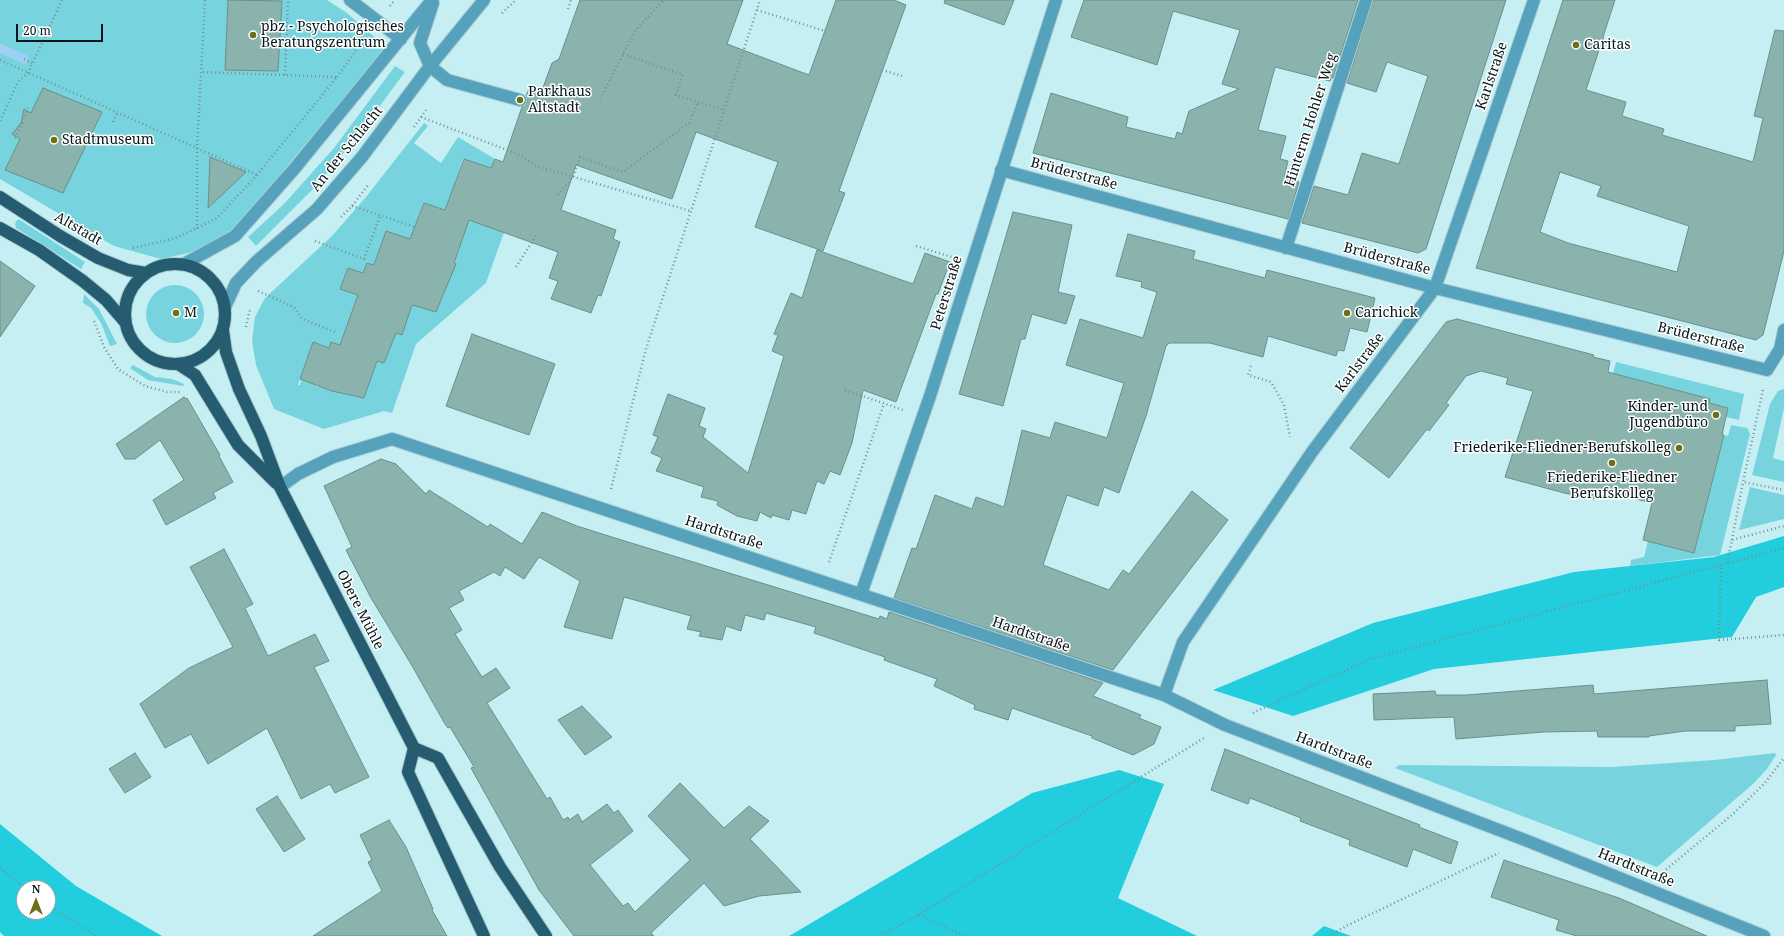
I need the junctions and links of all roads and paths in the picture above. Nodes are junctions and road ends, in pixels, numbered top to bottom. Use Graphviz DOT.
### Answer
graph roads {
  1 [pos="62,0"];
  2 [pos="205,0"];
  3 [pos="288,0"];
  4 [pos="350,0"];
  5 [pos="433,0"];
  6 [pos="484,0"];
  7 [pos="571,0"];
  8 [pos="664,0"];
  9 [pos="760,0"];
  10 [pos="1056,0"];
  11 [pos="1366,0"];
  12 [pos="1534,0"];
  13 [pos="568,9"];
  14 [pos="756,10"];
  15 [pos="825,31"];
  16 [pos="401,39"];
  17 [pos="623,54"];
  18 [pos="24,59"];
  19 [pos="0,60"];
  20 [pos="33,63"];
  21 [pos="430,66"];
  22 [pos="882,70"];
  23 [pos="202,72"];
  24 [pos="28,73"];
  25 [pos="285,76"];
  26 [pos="902,76"];
  27 [pos="600,99"];
  28 [pos="520,100"];
  29 [pos="698,102"];
  30 [pos="28,108"];
  31 [pos="724,110"];
  32 [pos="117,113"];
  33 [pos="421,117"];
  34 [pos="0,121"];
  35 [pos="113,122"];
  36 [pos="22,123"];
  37 [pos="26,125"];
  38 [pos="14,138"];
  39 [pos="197,147"];
  40 [pos="1001,170"];
  41 [pos="257,175"];
  42 [pos="573,177"];
  43 [pos="558,195"];
  44 [pos="0,197"];
  45 [pos="352,206"];
  46 [pos="691,211"];
  47 [pos="380,216"];
  48 [pos="415,227"];
  49 [pos="0,228"];
  50 [pos="196,229"];
  51 [pos="537,234"];
  52 [pos="315,241"];
  53 [pos="916,246"];
  54 [pos="131,248"];
  55 [pos="1286,248"];
  56 [pos="184,264"];
  57 [pos="972,264"];
  58 [pos="516,267"];
  59 [pos="146,273"];
  60 [pos="263,287"];
  61 [pos="1435,288"];
  62 [pos="258,292"];
  63 [pos="255,297"];
  64 [pos="252,302"];
  65 [pos="225,307"];
  66 [pos="93,319"];
  67 [pos="125,322"];
  68 [pos="245,329"];
  69 [pos="222,330"];
  70 [pos="1784,330"];
  71 [pos="335,332"];
  72 [pos="178,364"];
  73 [pos="1251,366"];
  74 [pos="1767,370"];
  75 [pos="845,390"];
  76 [pos="187,392"];
  77 [pos="884,404"];
  78 [pos="905,404"];
  79 [pos="1290,437"];
  80 [pos="1744,482"];
  81 [pos="280,487"];
  82 [pos="1784,490"];
  83 [pos="606,509"];
  84 [pos="1784,526"];
  85 [pos="1732,540"];
  86 [pos="1784,548"];
  87 [pos="1727,562"];
  88 [pos="1721,564"];
  89 [pos="822,581"];
  90 [pos="861,594"];
  91 [pos="1784,635"];
  92 [pos="1164,695"];
  93 [pos="1225,725"];
  94 [pos="414,748"];
  95 [pos="1784,758"];
  96 [pos="1525,840"];
  97 [pos="0,868"];
  98 [pos="16,881"];
  99 [pos="1644,888"];
  100 [pos="56,910"];
  101 [pos="918,915"];
  102 [pos="97,936"];
  103 [pos="484,936"];
  104 [pos="546,936"];
  105 [pos="878,936"];
  106 [pos="965,936"];
  107 [pos="1330,936"];
  108 [pos="1764,936"];
  1 -- 20 [label="path"];
  2 -- 23 [label="path"];
  3 -- 25 [label="path"];
  4 -- 16 [label="street"];
  5 -- 16 [label="street, An der Schlacht"];
  5 -- 21 [label="street"];
  6 -- 21 [label="street, An der Schlacht"];
  7 -- 13 [label="path"];
  8 -- 17 [label="path"];
  9 -- 14 [label="path"];
  10 -- 40 [label="street, Peterstraße"];
  11 -- 55 [label="street, Hinterm Hohler Weg"];
  12 -- 61 [label="street, Karlstraße"];
  14 -- 15 [label="path"];
  14 -- 31 [label="path"];
  16 -- 56 [label="street, An der Schlacht"];
  17 -- 27 [label="path"];
  17 -- 29 [label="path"];
  18 -- 20 [label="path"];
  19 -- 24 [label="path"];
  20 -- 24 [label="path"];
  21 -- 28 [label="street"];
  21 -- 65 [label="street, An der Schlacht"];
  22 -- 26 [label="path"];
  23 -- 25 [label="path"];
  23 -- 39 [label="path"];
  24 -- 32 [label="path"];
  24 -- 34 [label="path"];
  25 -- 41 [label="path"];
  29 -- 31 [label="path"];
  29 -- 42 [label="path"];
  30 -- 36 [label="path"];
  31 -- 46 [label="path"];
  32 -- 35 [label="path"];
  32 -- 39 [label="path"];
  33 -- 42 [label="path"];
  36 -- 37 [label="path"];
  36 -- 38 [label="path"];
  39 -- 41 [label="path"];
  39 -- 50 [label="path"];
  40 -- 55 [label="street, Brüderstraße"];
  40 -- 57 [label="street, Peterstraße"];
  41 -- 50 [label="path"];
  42 -- 43 [label="path"];
  42 -- 46 [label="path"];
  44 -- 59 [label="main road, Altstadt"];
  45 -- 47 [label="path"];
  46 -- 83 [label="path"];
  47 -- 48 [label="path"];
  47 -- 52 [label="path"];
  49 -- 67 [label="main road"];
  50 -- 54 [label="path"];
  51 -- 58 [label="path"];
  53 -- 57 [label="path"];
  55 -- 61 [label="street, Brüderstraße"];
  56 -- 59 [label="main road"];
  56 -- 65 [label="main road"];
  57 -- 90 [label="street, Peterstraße"];
  59 -- 67 [label="main road"];
  60 -- 62 [label="path"];
  61 -- 74 [label="street, Brüderstraße"];
  61 -- 92 [label="street, Karlstraße"];
  62 -- 63 [label="path"];
  62 -- 71 [label="path"];
  64 -- 68 [label="path"];
  65 -- 69 [label="main road"];
  66 -- 76 [label="path"];
  67 -- 72 [label="main road"];
  69 -- 72 [label="main road"];
  69 -- 81 [label="main road, Obere Mühle"];
  70 -- 74 [label="street"];
  72 -- 81 [label="main road, Obere Mühle"];
  73 -- 79 [label="path"];
  74 -- 80 [label="path"];
  75 -- 77 [label="path"];
  77 -- 78 [label="path"];
  77 -- 89 [label="path"];
  80 -- 82 [label="path"];
  80 -- 85 [label="path"];
  81 -- 83 [label="street, Hardtstraße"];
  81 -- 94 [label="main road, Obere Mühle"];
  83 -- 89 [label="street, Hardtstraße"];
  84 -- 85 [label="path"];
  85 -- 87 [label="path"];
  86 -- 87 [label="path"];
  87 -- 88 [label="path"];
  88 -- 91 [label="path"];
  88 -- 93 [label="path"];
  89 -- 90 [label="street, Hardtstraße"];
  90 -- 92 [label="street, Hardtstraße"];
  92 -- 93 [label="street, Hardtstraße"];
  93 -- 96 [label="street, Hardtstraße"];
  93 -- 101 [label="path"];
  94 -- 103 [label="main road"];
  94 -- 104 [label="main road"];
  95 -- 99 [label="path"];
  96 -- 99 [label="street, Hardtstraße"];
  96 -- 107 [label="path"];
  97 -- 98 [label="path"];
  99 -- 108 [label="street, Hardtstraße"];
  100 -- 102 [label="path"];
  101 -- 105 [label="path"];
  101 -- 106 [label="path"];
}
